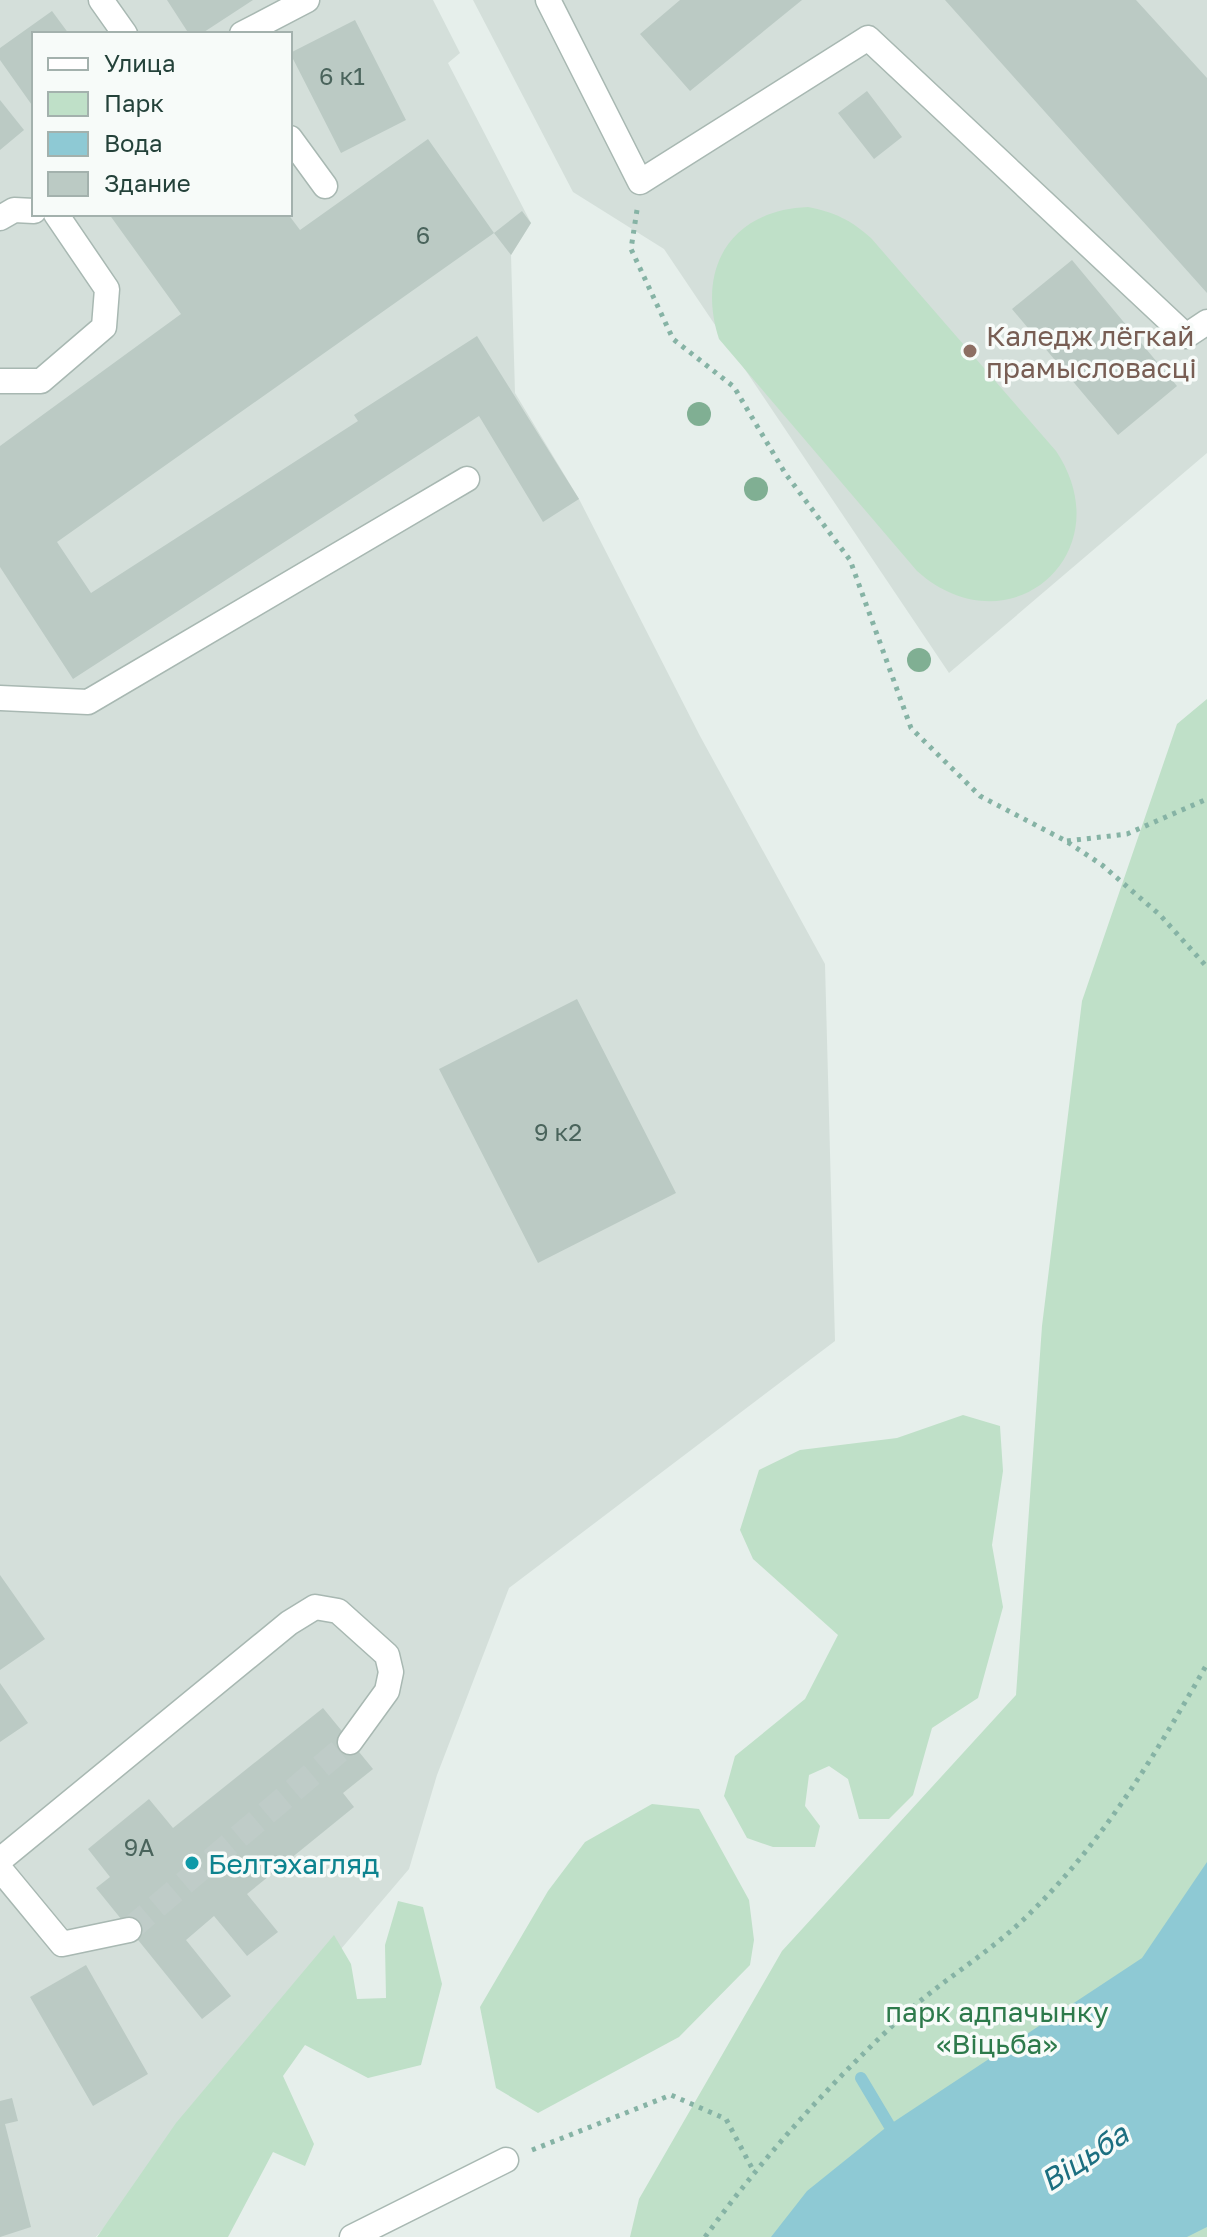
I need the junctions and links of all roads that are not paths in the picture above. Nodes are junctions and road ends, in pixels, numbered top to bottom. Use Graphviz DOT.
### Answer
graph roads {
  1 [pos="101,0"];
  2 [pos="307,0"];
  3 [pos="548,0"];
  4 [pos="124,32"];
  5 [pos="246,32"];
  6 [pos="292,141"];
  7 [pos="325,186"];
  8 [pos="32,211"];
  9 [pos="57,216"];
  10 [pos="0,218"];
  11 [pos="1207,322"];
  12 [pos="0,381"];
  13 [pos="467,479"];
  14 [pos="0,698"];
  15 [pos="350,1742"];
  16 [pos="0,1860"];
  17 [pos="0,1869"];
  18 [pos="129,1930"];
  19 [pos="506,2160"];
  20 [pos="352,2237"];
  1 -- 4 [label="street"];
  2 -- 5 [label="street"];
  3 -- 11 [label="street"];
  6 -- 7 [label="street"];
  8 -- 10 [label="street"];
  9 -- 12 [label="street"];
  13 -- 14 [label="street"];
  15 -- 16 [label="street"];
  17 -- 18 [label="street"];
  19 -- 20 [label="street"];
}
